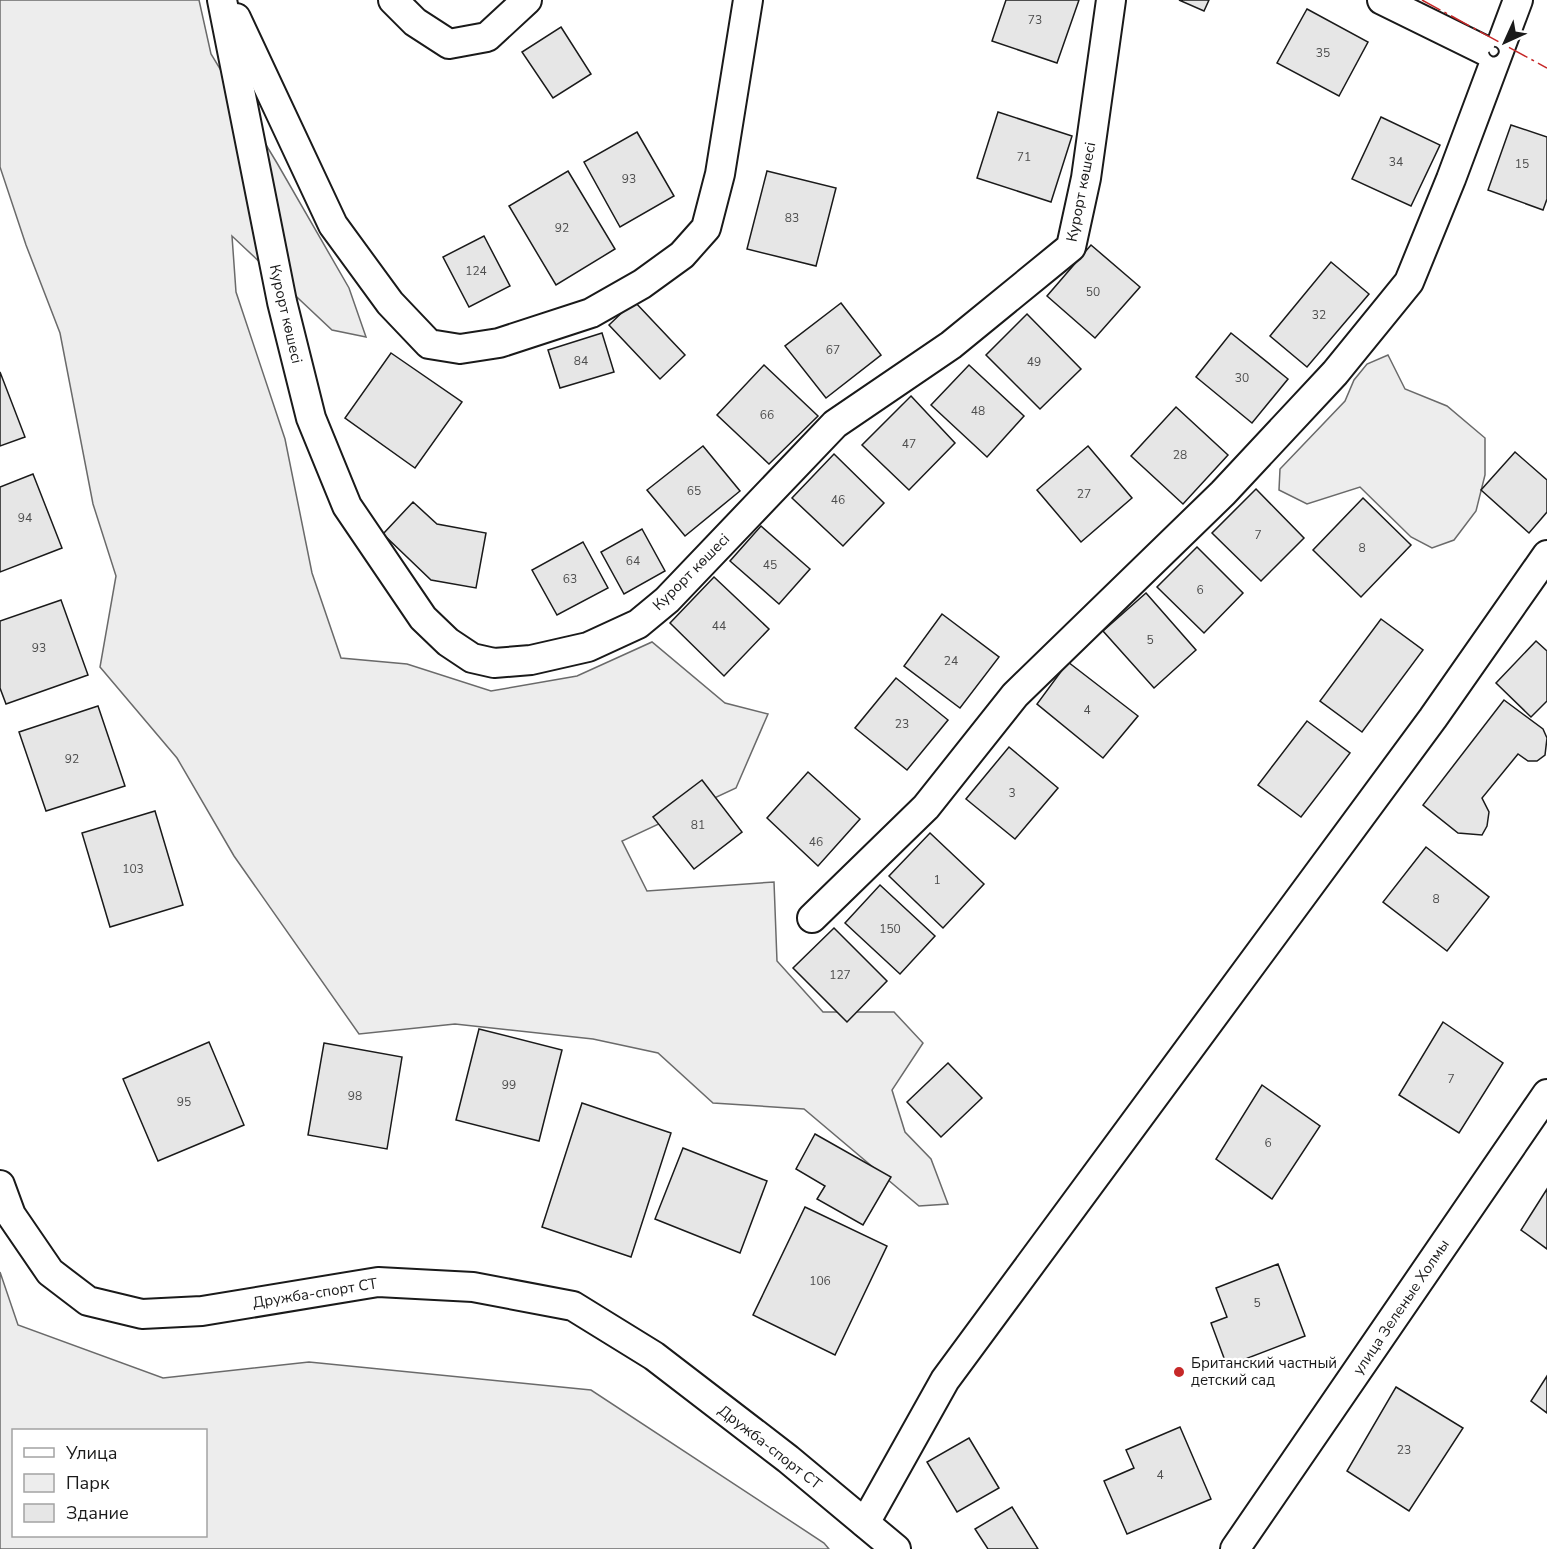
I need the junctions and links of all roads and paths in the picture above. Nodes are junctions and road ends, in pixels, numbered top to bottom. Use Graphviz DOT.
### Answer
graph roads {
  1 [pos="222,0"];
  2 [pos="228,0"];
  3 [pos="393,0"];
  4 [pos="527,0"];
  5 [pos="748,0"];
  6 [pos="1111,0"];
  7 [pos="1382,0"];
  8 [pos="1518,0"];
  9 [pos="1496,56"];
  10 [pos="1547,555"];
  11 [pos="812,918"];
  12 [pos="1547,1094"];
  13 [pos="0,1185"];
  14 [pos="865,1523"];
  15 [pos="897,1549"];
  16 [pos="1235,1549"];
  1 -- 6 [label="street, Курорт көшесі"];
  2 -- 5 [label="street"];
  3 -- 4 [label="street"];
  7 -- 9 [label="street"];
  8 -- 9 [label="street"];
  9 -- 11 [label="street"];
  10 -- 14 [label="street"];
  12 -- 16 [label="street, улица Зеленые Холмы"];
  13 -- 14 [label="street, Дружба-спорт СТ"];
  14 -- 15 [label="street, Дружба-спорт СТ"];
}
